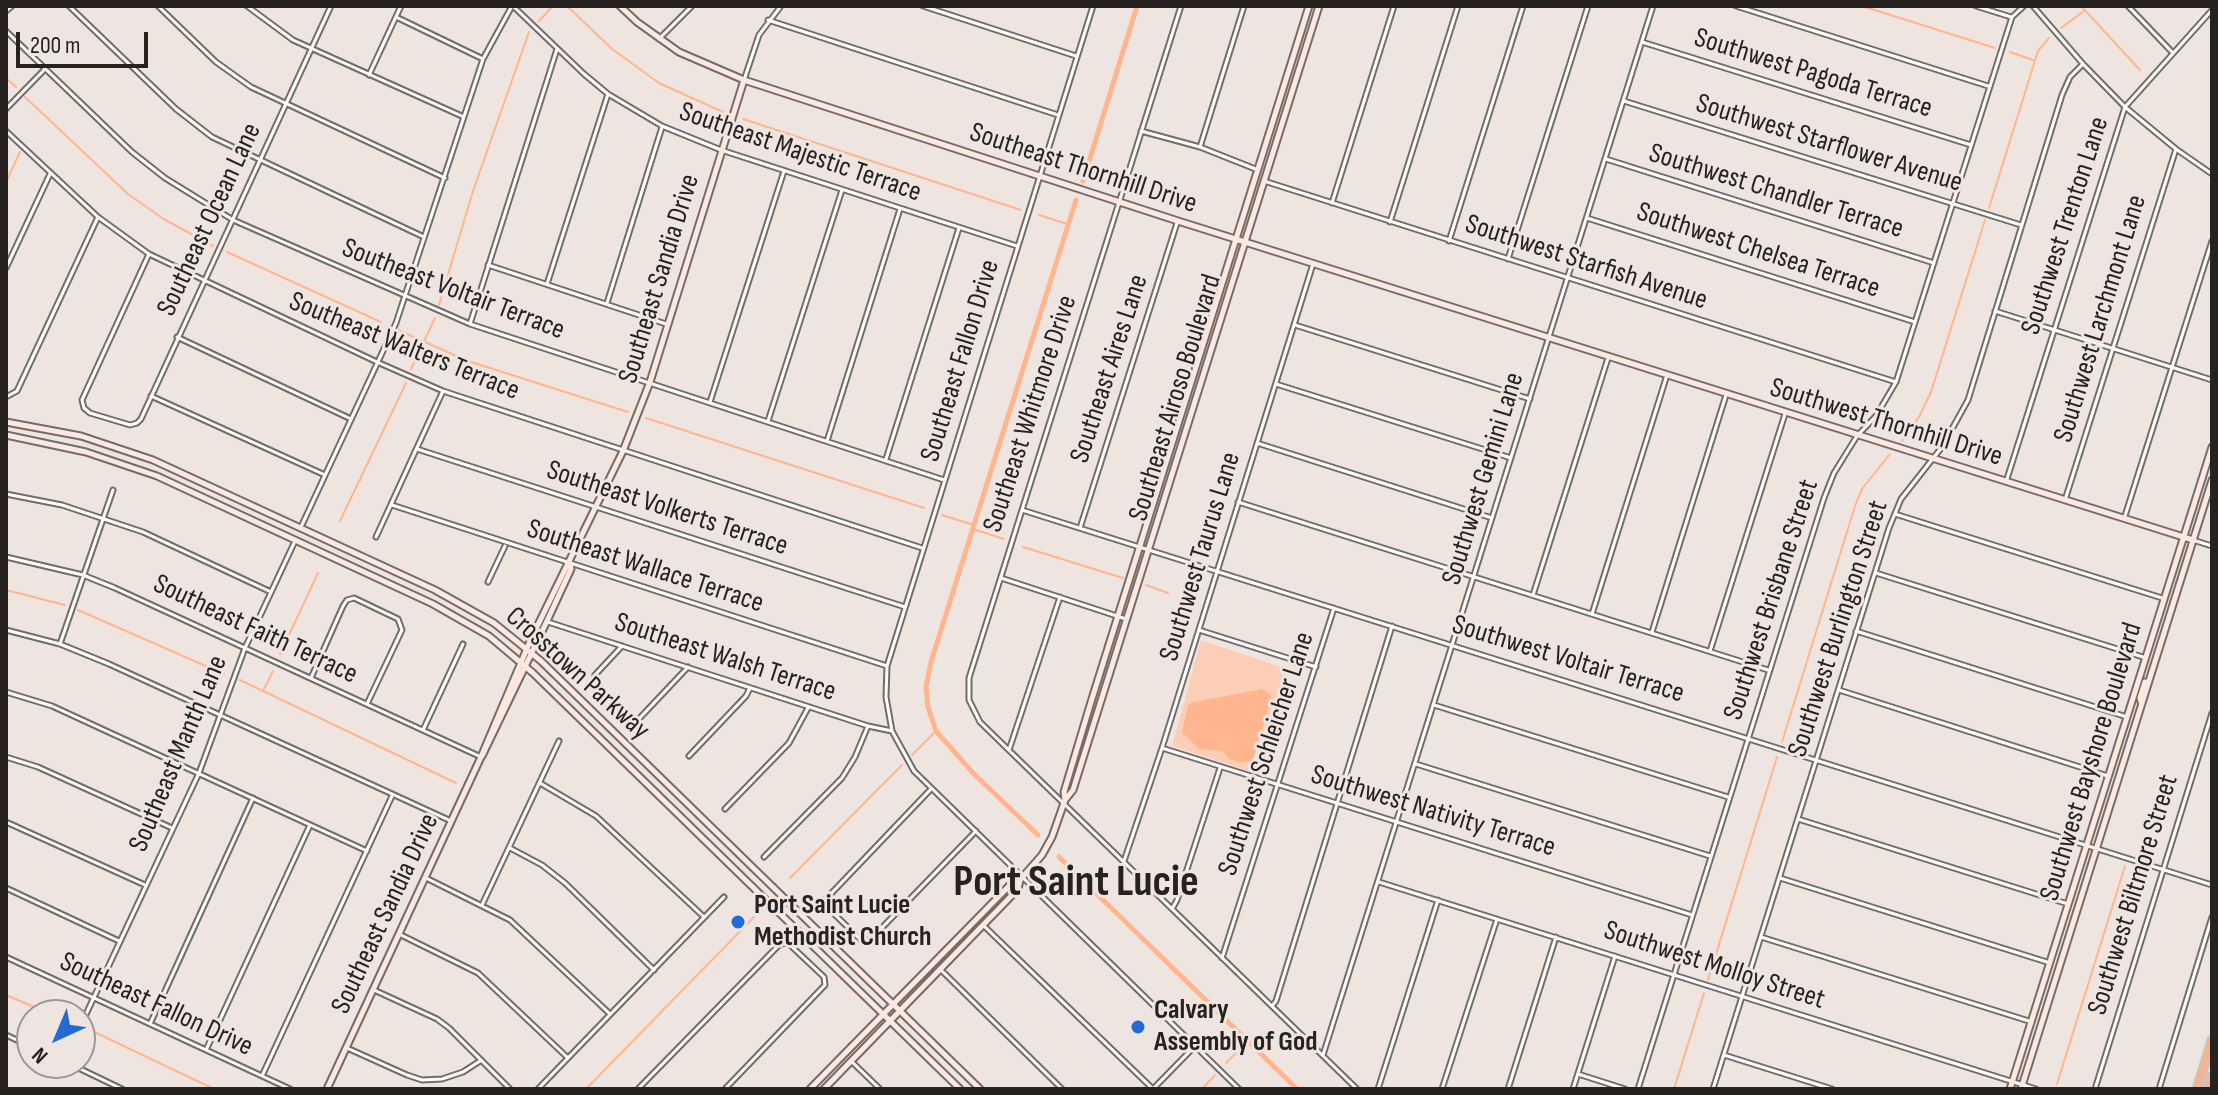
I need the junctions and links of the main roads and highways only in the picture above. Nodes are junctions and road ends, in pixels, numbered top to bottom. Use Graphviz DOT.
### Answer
graph roads {
  1 [pos="620,6"];
  2 [pos="1309,6"];
  3 [pos="1319,6"];
  4 [pos="744,80"];
  5 [pos="1236,240"];
  6 [pos="1244,242"];
  7 [pos="1549,339"];
  8 [pos="6,422"];
  9 [pos="6,435"];
  10 [pos="2212,447"];
  11 [pos="2212,480"];
  12 [pos="206,483"];
  13 [pos="197,494"];
  14 [pos="2183,538"];
  15 [pos="2193,540"];
  16 [pos="570,563"];
  17 [pos="2161,610"];
  18 [pos="2159,647"];
  19 [pos="530,651"];
  20 [pos="2146,658"];
  21 [pos="524,664"];
  22 [pos="2142,703"];
  23 [pos="1065,802"];
  24 [pos="1021,878"];
  25 [pos="2065,915"];
  26 [pos="2061,961"];
  27 [pos="2050,963"];
  28 [pos="893,1004"];
  29 [pos="900,1011"];
  30 [pos="2044,1013"];
  31 [pos="884,1014"];
  32 [pos="890,1021"];
  33 [pos="2212,1040"];
  34 [pos="2212,1076"];
  35 [pos="2021,1087"];
  36 [pos="327,1089"];
  37 [pos="810,1089"];
  38 [pos="824,1089"];
  39 [pos="960,1089"];
  40 [pos="980,1089"];
  41 [pos="2010,1089"];
  42 [pos="2197,1089"];
  43 [pos="2208,1089"];
  1 -- 4 [label="main road, Southeast Thornhill Drive"];
  2 -- 5 [label="main road, Southeast Airoso Boulevard"];
  3 -- 6 [label="main road, Southeast Airoso Boulevard"];
  4 -- 5 [label="main road, Southeast Thornhill Drive"];
  4 -- 16 [label="main road, Southeast Sandia Drive"];
  5 -- 6 [label="main road, Southeast Thornhill Drive"];
  5 -- 23 [label="main road, Southeast Airoso Boulevard"];
  6 -- 7 [label="main road, Southeast Thornhill Drive"];
  6 -- 23 [label="main road, Southeast Airoso Boulevard"];
  7 -- 14 [label="main road, Southwest Thornhill Drive"];
  8 -- 12 [label="main road, Crosstown Parkway"];
  9 -- 13 [label="main road, Crosstown Parkway"];
  10 -- 14 [label="main road, Southwest Bayshore Boulevard"];
  11 -- 15 [label="main road, Southwest Bayshore Boulevard"];
  12 -- 13 [label="main road"];
  12 -- 19 [label="main road, Crosstown Parkway"];
  13 -- 21 [label="main road, Crosstown Parkway"];
  14 -- 15 [label="main road, Southwest Thornhill Drive"];
  14 -- 17 [label="main road, Southwest Bayshore Boulevard"];
  15 -- 18 [label="main road, Southwest Bayshore Boulevard"];
  16 -- 19 [label="main road, Southeast Sandia Drive"];
  16 -- 19 [label="main road, Southeast Sandia Drive"];
  17 -- 18 [label="main road"];
  17 -- 20 [label="main road, Southwest Bayshore Boulevard"];
  18 -- 22 [label="main road, Southwest Bayshore Boulevard"];
  19 -- 21 [label="main road, Southeast Sandia Drive"];
  19 -- 28 [label="main road, Crosstown Parkway"];
  20 -- 22 [label="main road"];
  20 -- 25 [label="main road, Southwest Bayshore Boulevard"];
  21 -- 31 [label="main road, Crosstown Parkway"];
  21 -- 36 [label="main road, Southeast Sandia Drive"];
  22 -- 26 [label="main road, Southwest Bayshore Boulevard"];
  23 -- 24 [label="main road, Southeast Airoso Boulevard"];
  24 -- 28 [label="main road, Southeast Airoso Boulevard"];
  24 -- 29 [label="main road, Southeast Airoso Boulevard"];
  25 -- 26 [label="main road"];
  25 -- 27 [label="main road, Southwest Bayshore Boulevard"];
  26 -- 30 [label="main road, Southwest Bayshore Boulevard"];
  27 -- 30 [label="main road"];
  27 -- 41 [label="main road, Southwest Bayshore Boulevard"];
  28 -- 29 [label="main road, Crosstown Parkway"];
  28 -- 31 [label="main road, Southeast Airoso Boulevard"];
  29 -- 32 [label="main road, Southeast Airoso Boulevard"];
  29 -- 40 [label="main road, Crosstown Parkway"];
  30 -- 35 [label="main road, Southwest Bayshore Boulevard"];
  31 -- 32 [label="main road, Crosstown Parkway"];
  31 -- 37 [label="main road, Southeast Airoso Boulevard"];
  32 -- 38 [label="main road, Southeast Airoso Boulevard"];
  32 -- 39 [label="main road, Crosstown Parkway"];
  33 -- 42 [label="highway"];
  34 -- 43 [label="highway"];
}
